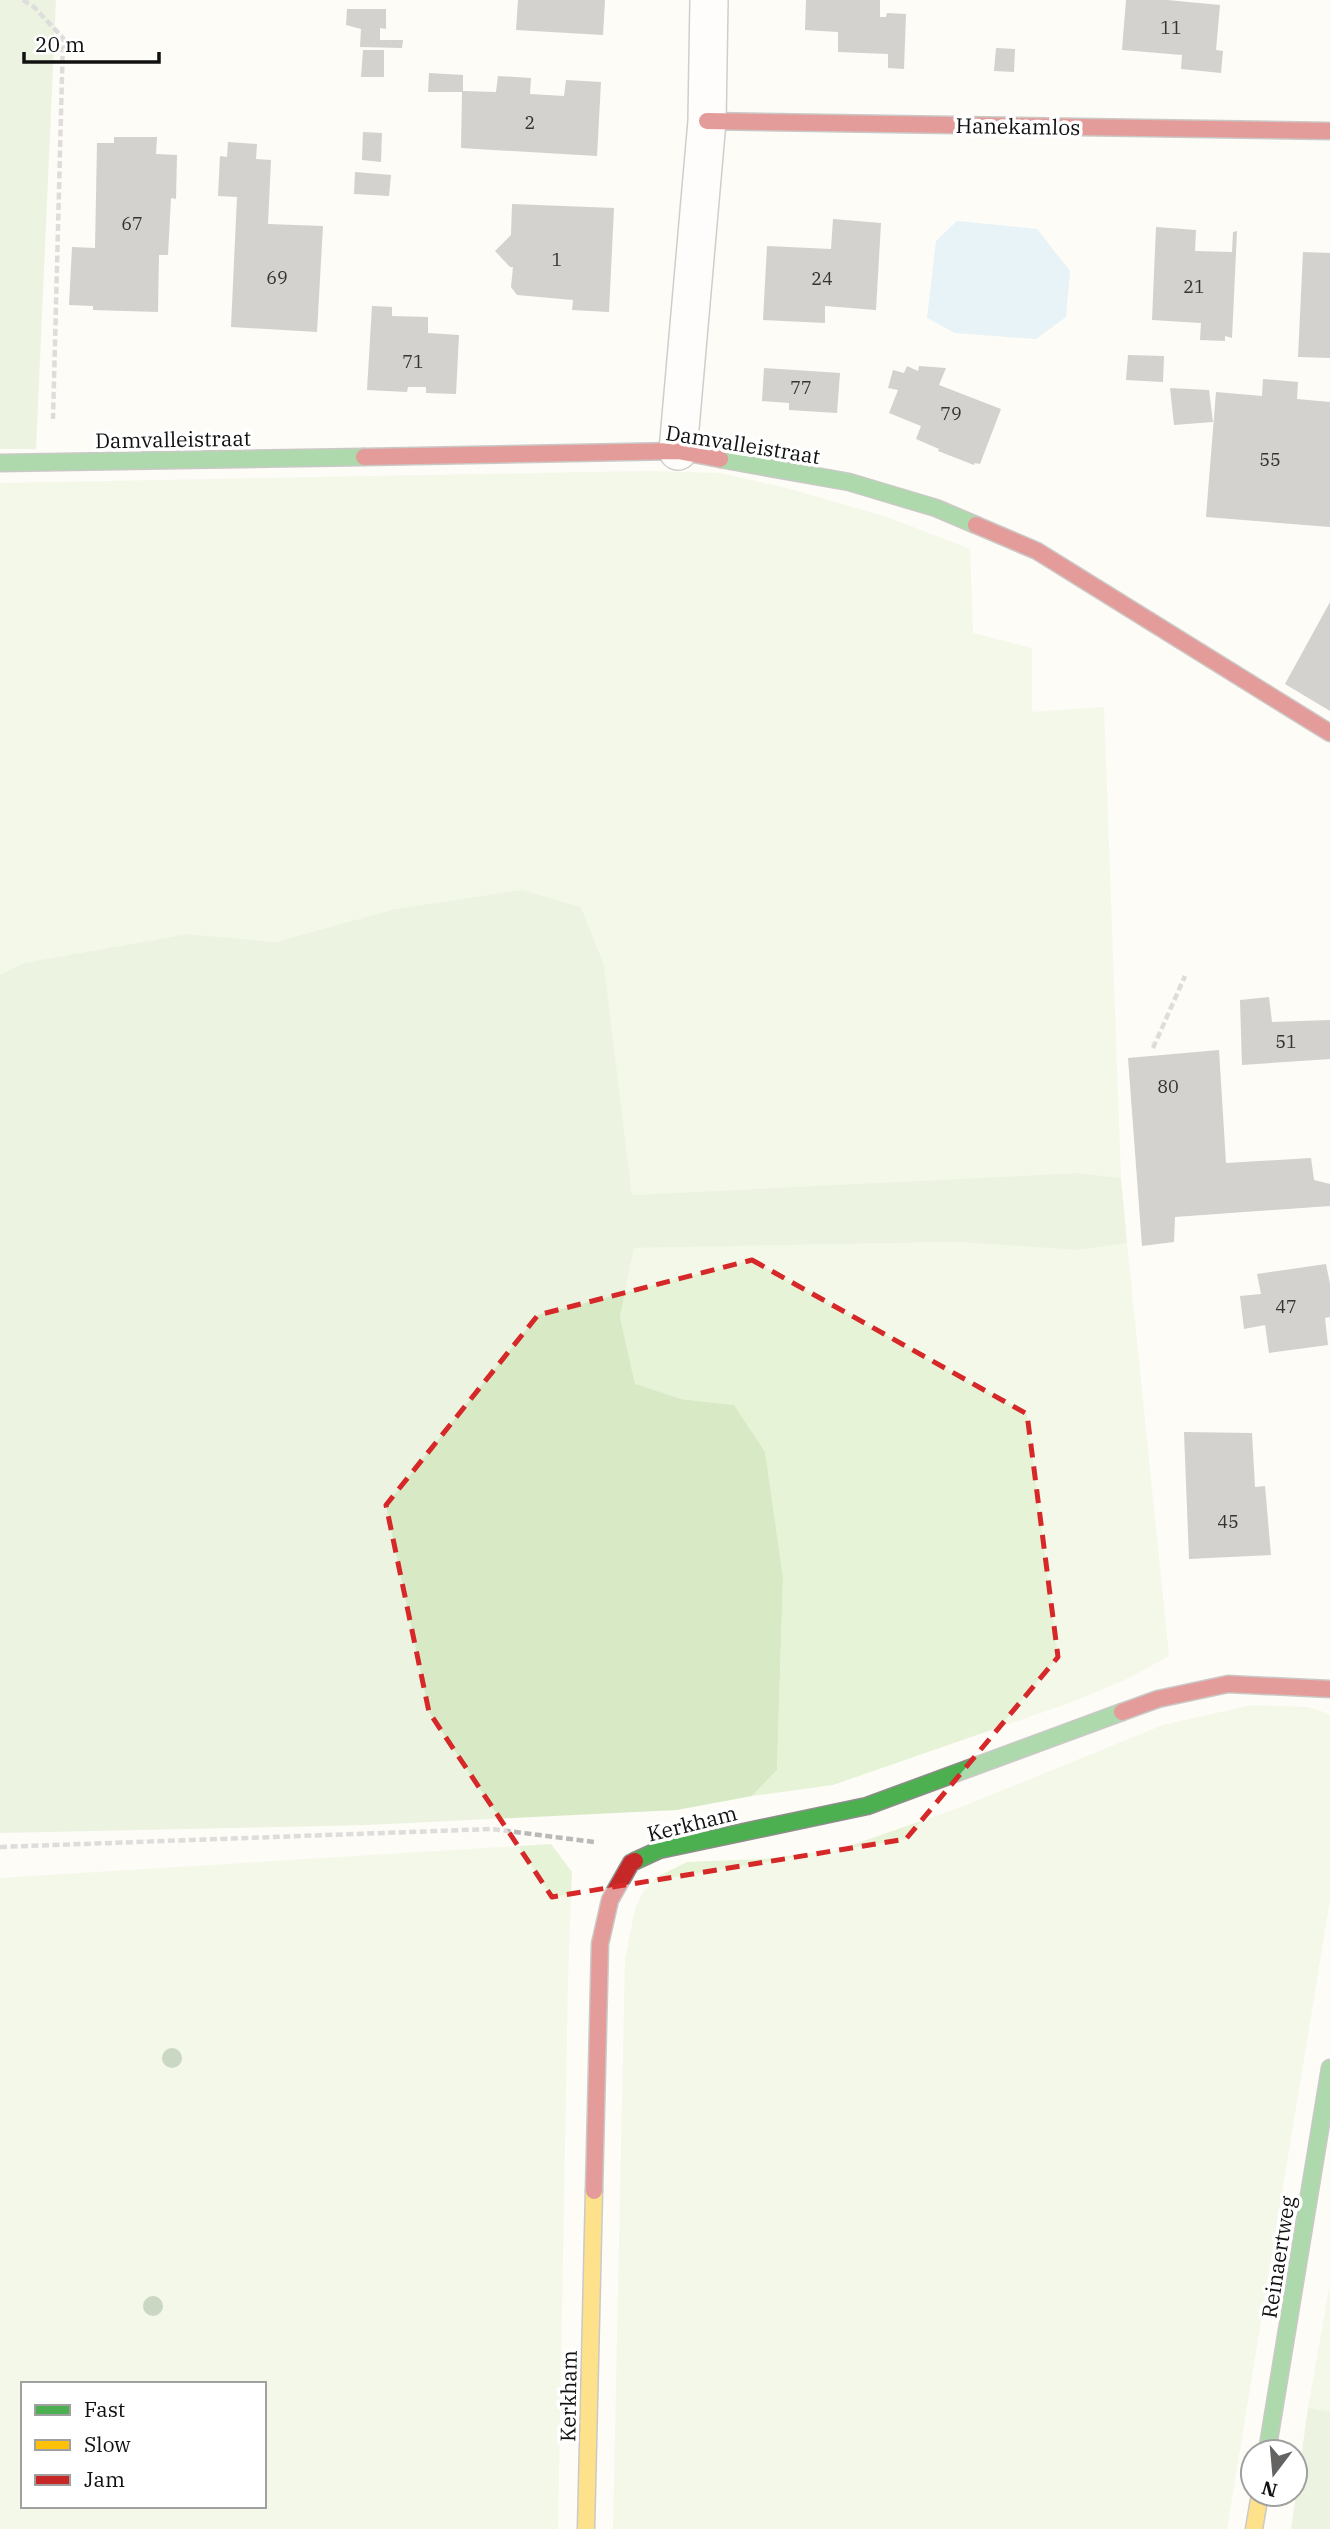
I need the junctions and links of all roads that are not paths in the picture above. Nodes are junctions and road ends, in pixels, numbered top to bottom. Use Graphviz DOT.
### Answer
graph roads {
  1 [pos="709,0"];
  2 [pos="707,121"];
  3 [pos="1330,131"];
  4 [pos="678,451"];
  5 [pos="0,463"];
  6 [pos="1330,733"];
  7 [pos="1330,1689"];
  8 [pos="1330,2068"];
  9 [pos="1268,2438"];
  10 [pos="1257,2508"];
  11 [pos="586,2529"];
  12 [pos="1254,2529"];
  1 -- 2 [label="street"];
  2 -- 3 [label="street, Hanekamlos"];
  2 -- 4 [label="street"];
  4 -- 5 [label="street, Damvalleistraat"];
  4 -- 6 [label="street, Damvalleistraat"];
  7 -- 11 [label="street, Kerkham"];
  8 -- 9 [label="street, Reinaertweg"];
  10 -- 12 [label="street"];
}
